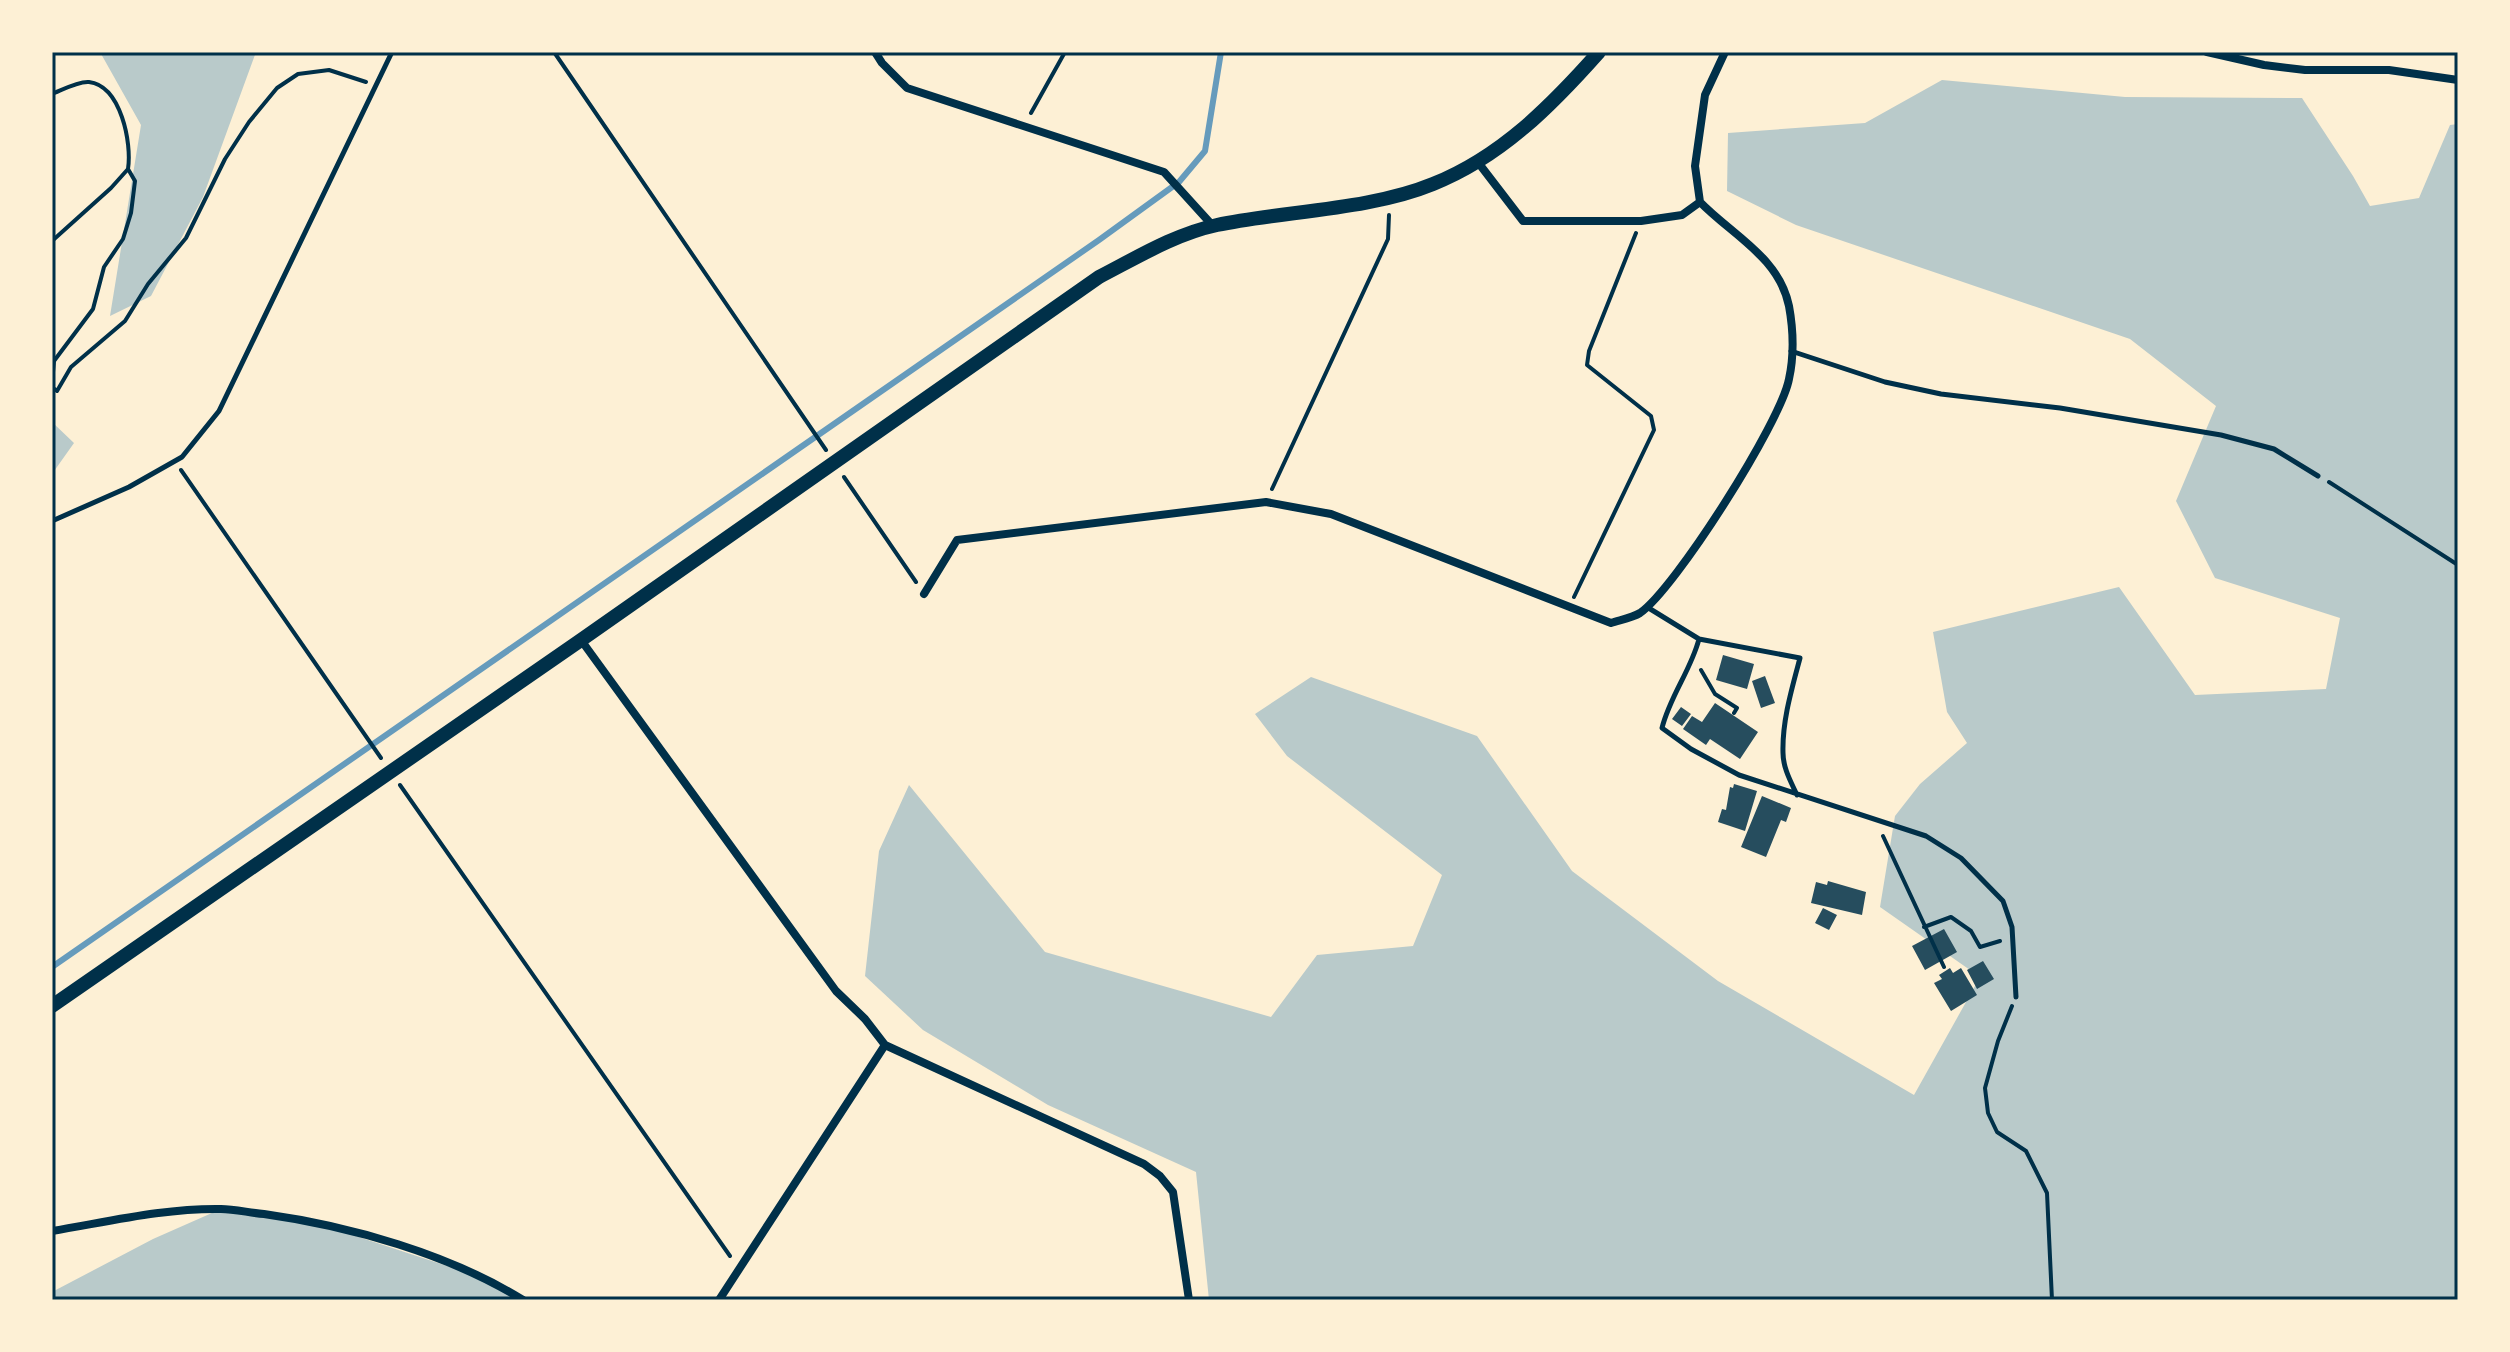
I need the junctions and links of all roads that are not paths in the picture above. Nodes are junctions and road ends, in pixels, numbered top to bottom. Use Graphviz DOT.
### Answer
graph roads {
  1 [pos="392,52"];
  2 [pos="875,52"];
  3 [pos="1599,52"];
  4 [pos="1725,52"];
  5 [pos="2207,52"];
  6 [pos="2458,80"];
  7 [pos="1477,161"];
  8 [pos="1700,202"];
  9 [pos="1213,226"];
  10 [pos="1791,351"];
  11 [pos="2318,476"];
  12 [pos="52,521"];
  13 [pos="924,594"];
  14 [pos="1647,607"];
  15 [pos="1699,639"];
  16 [pos="581,640"];
  17 [pos="1797,795"];
  18 [pos="2016,997"];
  19 [pos="52,1006"];
  20 [pos="885,1045"];
  21 [pos="52,1231"];
  22 [pos="523,1300"];
  23 [pos="719,1300"];
  24 [pos="1189,1300"];
  1 -- 12 [label="lane"];
  2 -- 9 [label="street"];
  3 -- 7 [label="street"];
  4 -- 8 [label="street"];
  5 -- 6 [label="street"];
  7 -- 8 [label="street"];
  7 -- 9 [label="street"];
  8 -- 10 [label="street"];
  9 -- 16 [label="street"];
  10 -- 11 [label="lane"];
  10 -- 14 [label="street"];
  13 -- 14 [label="street"];
  14 -- 15 [label="lane"];
  15 -- 17 [label="lane"];
  15 -- 17 [label="lane"];
  16 -- 19 [label="street"];
  16 -- 20 [label="street"];
  17 -- 18 [label="lane"];
  20 -- 23 [label="street"];
  20 -- 24 [label="street"];
  21 -- 22 [label="street"];
}
